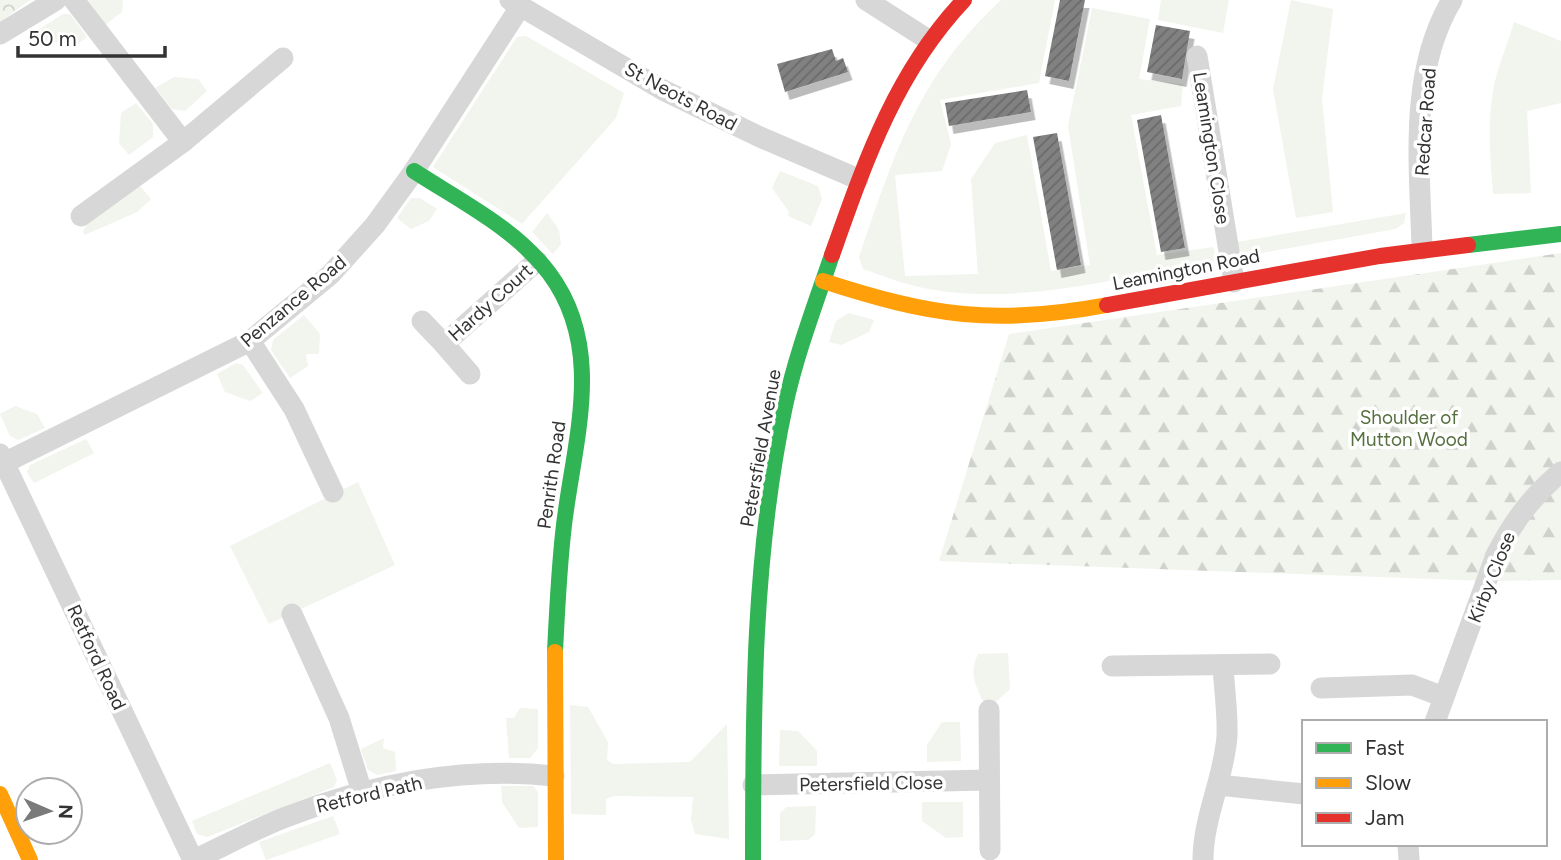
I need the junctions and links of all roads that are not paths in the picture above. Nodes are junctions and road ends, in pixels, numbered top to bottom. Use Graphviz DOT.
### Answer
graph roads {
  1 [pos="56,0"];
  2 [pos="74,0"];
  3 [pos="866,0"];
  4 [pos="964,0"];
  5 [pos="1452,0"];
  6 [pos="515,4"];
  7 [pos="0,34"];
  8 [pos="927,38"];
  9 [pos="1198,56"];
  10 [pos="283,58"];
  11 [pos="183,142"];
  12 [pos="414,171"];
  13 [pos="858,179"];
  14 [pos="81,216"];
  15 [pos="1561,234"];
  16 [pos="1422,249"];
  17 [pos="537,261"];
  18 [pos="823,281"];
  19 [pos="1234,282"];
  20 [pos="422,321"];
  21 [pos="250,341"];
  22 [pos="444,344"];
  23 [pos="470,374"];
  24 [pos="2,458"];
  25 [pos="1561,472"];
  26 [pos="333,492"];
  27 [pos="292,614"];
  28 [pos="1223,664"];
  29 [pos="1270,664"];
  30 [pos="1112,666"];
  31 [pos="1321,688"];
  32 [pos="1444,697"];
  33 [pos="989,710"];
  34 [pos="1436,720"];
  35 [pos="554,776"];
  36 [pos="989,780"];
  37 [pos="753,785"];
  38 [pos="1218,785"];
  39 [pos="362,792"];
  40 [pos="0,794"];
  41 [pos="1302,794"];
  42 [pos="990,850"];
  43 [pos="30,860"];
  44 [pos="193,860"];
  45 [pos="556,860"];
  46 [pos="753,860"];
  47 [pos="1203,860"];
  1 -- 7 [label="street"];
  2 -- 11 [label="street"];
  3 -- 8 [label="street"];
  4 -- 8 [label="main road, Petersfield Avenue"];
  5 -- 16 [label="street, Redcar Road"];
  6 -- 12 [label="street, Penzance Road"];
  6 -- 13 [label="street, St Neots Road"];
  8 -- 13 [label="main road, Petersfield Avenue"];
  9 -- 19 [label="street, Leamington Close"];
  10 -- 11 [label="street"];
  11 -- 14 [label="street"];
  12 -- 17 [label="main road, Penrith Road"];
  12 -- 21 [label="street, Penzance Road"];
  13 -- 18 [label="main road, Petersfield Avenue"];
  15 -- 16 [label="main road, Leamington Road"];
  16 -- 19 [label="main road, Leamington Road"];
  17 -- 22 [label="street, Hardy Court"];
  17 -- 35 [label="main road, Penrith Road"];
  18 -- 19 [label="main road, Leamington Road"];
  18 -- 37 [label="main road, Petersfield Avenue"];
  20 -- 22 [label="street, Hardy Court"];
  21 -- 24 [label="street, Penzance Road"];
  21 -- 26 [label="street"];
  22 -- 23 [label="street, Hardy Court"];
  24 -- 44 [label="street, Retford Road"];
  25 -- 32 [label="street, Kirby Close"];
  27 -- 39 [label="street"];
  28 -- 29 [label="street"];
  28 -- 30 [label="street"];
  28 -- 38 [label="street"];
  31 -- 32 [label="street"];
  32 -- 34 [label="street, Kirby Close"];
  33 -- 36 [label="street"];
  35 -- 39 [label="street, Retford Path"];
  35 -- 45 [label="main road, Penrith Road"];
  36 -- 37 [label="street, Petersfield Close"];
  36 -- 42 [label="street"];
  37 -- 46 [label="main road, Petersfield Avenue"];
  38 -- 41 [label="street"];
  38 -- 47 [label="street"];
  39 -- 44 [label="street, Retford Path"];
  40 -- 43 [label="main road"];
}
